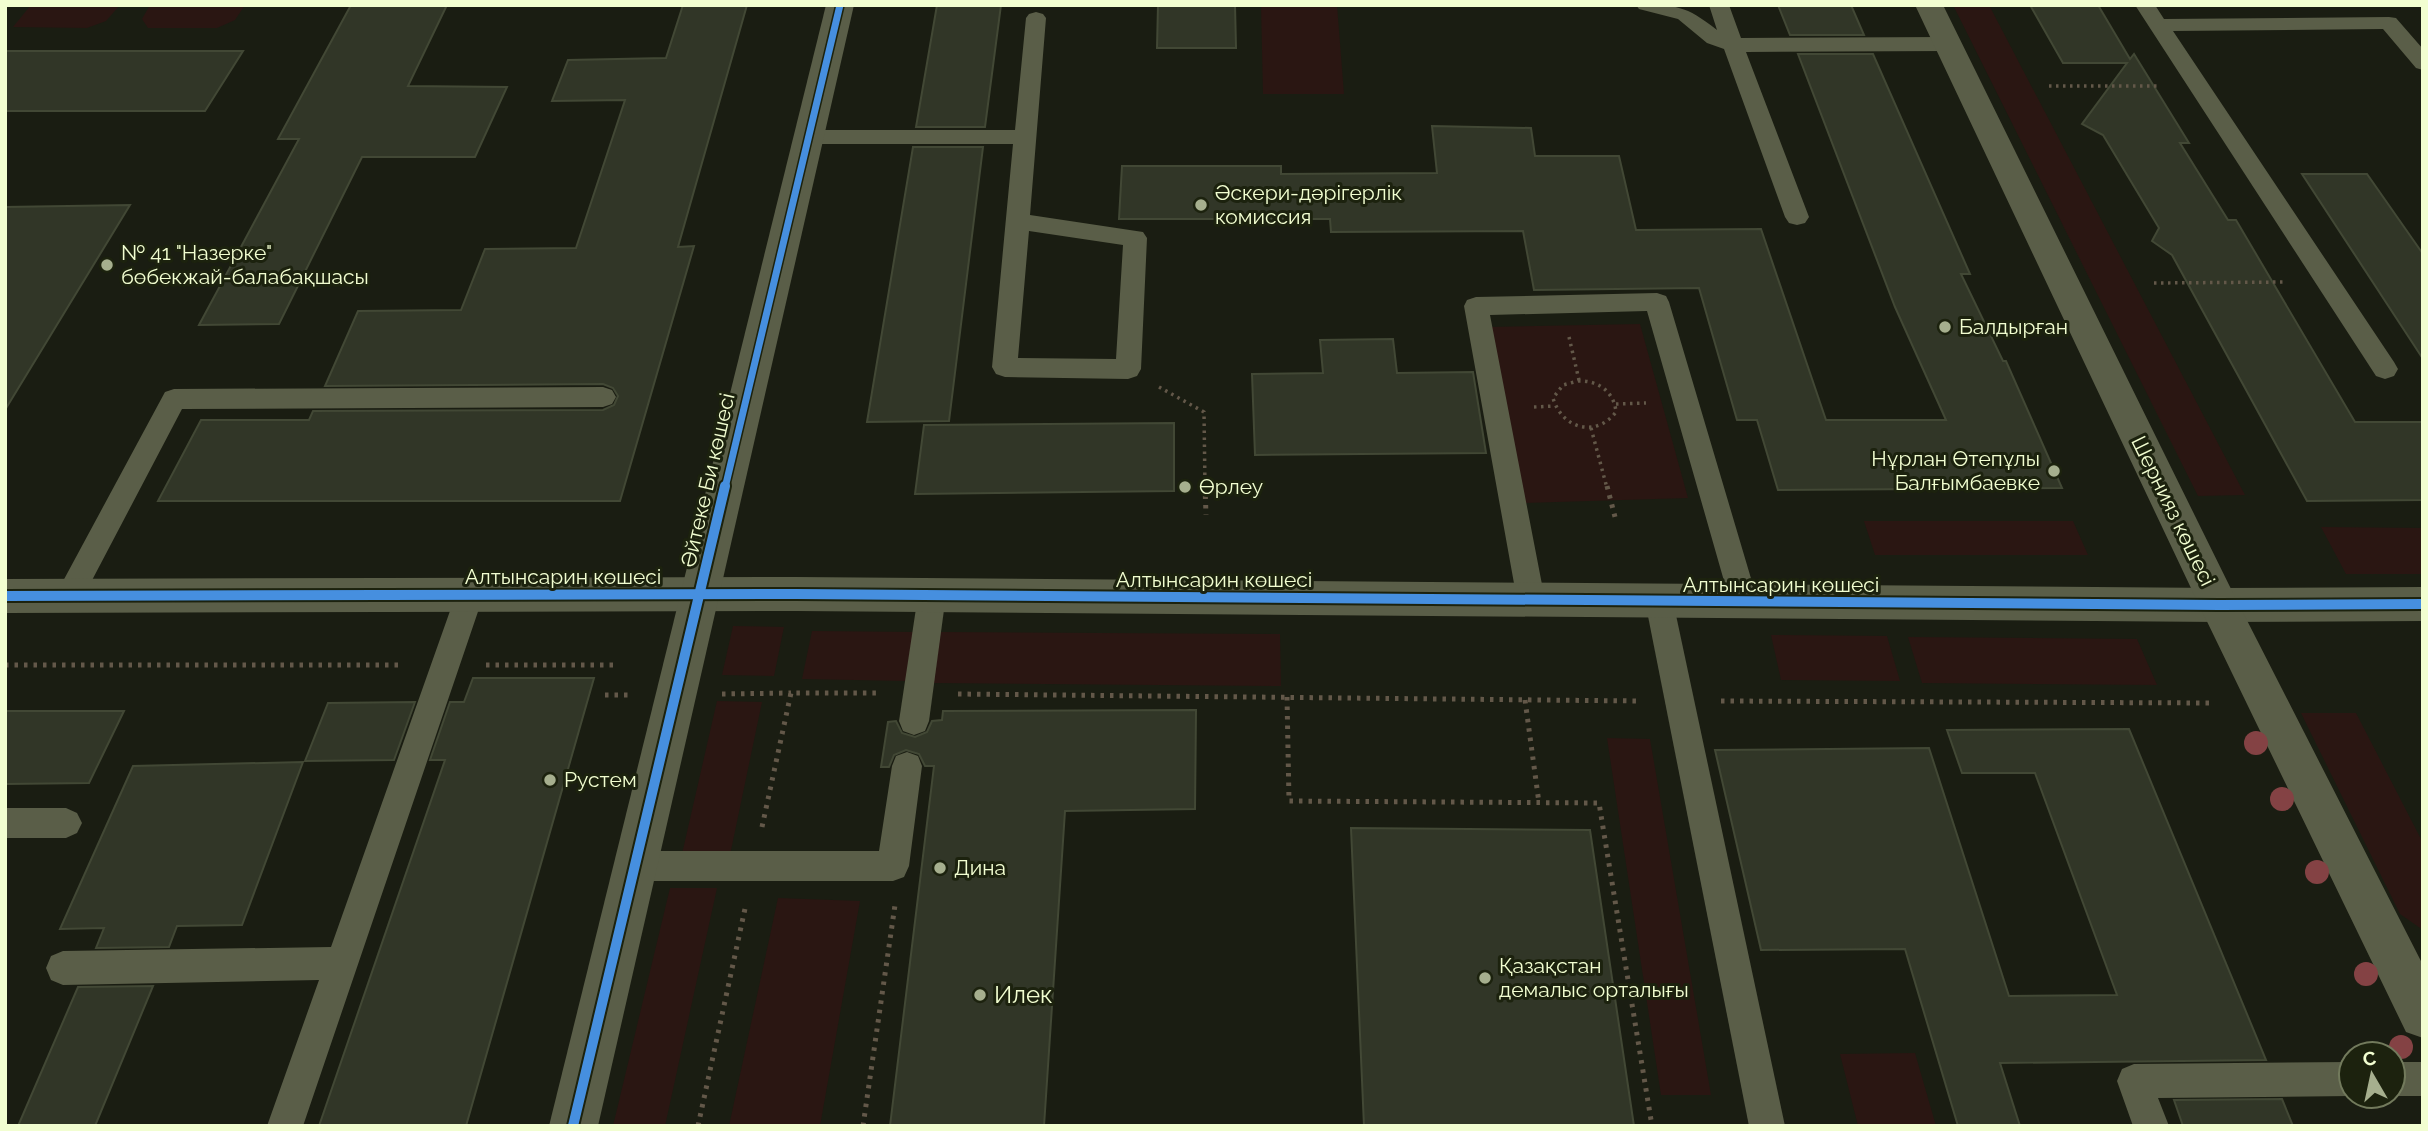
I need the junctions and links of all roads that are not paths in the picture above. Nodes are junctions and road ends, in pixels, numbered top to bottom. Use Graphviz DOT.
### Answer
graph roads {
  1 [pos="840,5"];
  2 [pos="1646,5"];
  3 [pos="1719,5"];
  4 [pos="1929,5"];
  5 [pos="2146,5"];
  6 [pos="1036,18"];
  7 [pos="2159,25"];
  8 [pos="1948,44"];
  9 [pos="1733,45"];
  10 [pos="2423,63"];
  11 [pos="808,137"];
  12 [pos="1025,137"];
  13 [pos="1797,217"];
  14 [pos="1020,222"];
  15 [pos="2385,369"];
  16 [pos="603,397"];
  17 [pos="470,594"];
  18 [pos="699,594"];
  19 [pos="932,595"];
  20 [pos="5,596"];
  21 [pos="69,596"];
  22 [pos="1531,600"];
  23 [pos="1659,601"];
  24 [pos="1744,602"];
  25 [pos="2423,604"];
  26 [pos="2219,605"];
  27 [pos="916,707"];
  28 [pos="907,766"];
  29 [pos="5,823"];
  30 [pos="66,823"];
  31 [pos="635,866"];
  32 [pos="342,962"];
  33 [pos="2411,966"];
  34 [pos="63,968"];
  35 [pos="2423,1015"];
  36 [pos="2337,1079"];
  37 [pos="285,1126"];
  38 [pos="572,1126"];
  39 [pos="1767,1126"];
  40 [pos="2151,1126"];
  1 -- 11 [label="street, Әйтеке Би көшесі"];
  2 -- 9 [label="lane"];
  3 -- 9 [label="lane"];
  4 -- 8 [label="street, Шернияз көшесі"];
  5 -- 7 [label="lane"];
  6 -- 12 [label="lane"];
  7 -- 10 [label="lane"];
  7 -- 15 [label="lane"];
  8 -- 9 [label="lane"];
  8 -- 26 [label="street, Шернияз көшесі"];
  9 -- 13 [label="lane"];
  11 -- 12 [label="lane"];
  11 -- 18 [label="street, Әйтеке Би көшесі"];
  12 -- 14 [label="lane"];
  14 -- 14 [label="lane"];
  16 -- 21 [label="lane"];
  17 -- 18 [label="street, Алтынсарин көшесі"];
  17 -- 21 [label="street, Алтынсарин көшесі"];
  17 -- 32 [label="lane"];
  18 -- 19 [label="street, Алтынсарин көшесі"];
  18 -- 31 [label="street, Әйтеке Би көшесі"];
  19 -- 22 [label="street, Алтынсарин көшесі"];
  19 -- 27 [label="lane"];
  20 -- 21 [label="street, Алтынсарин көшесі"];
  22 -- 23 [label="street, Алтынсарин көшесі"];
  22 -- 24 [label="lane"];
  23 -- 24 [label="street, Алтынсарин көшесі"];
  23 -- 39 [label="lane"];
  24 -- 26 [label="street, Алтынсарин көшесі"];
  25 -- 26 [label="street, Алтынсарин көшесі"];
  26 -- 33 [label="street, Шернияз көшесі"];
  28 -- 31 [label="lane"];
  29 -- 30 [label="lane"];
  31 -- 38 [label="street, Әйтеке Би көшесі"];
  32 -- 34 [label="lane"];
  32 -- 37 [label="lane"];
  33 -- 35 [label="street, Шернияз көшесі"];
  36 -- 40 [label="lane"];
}
